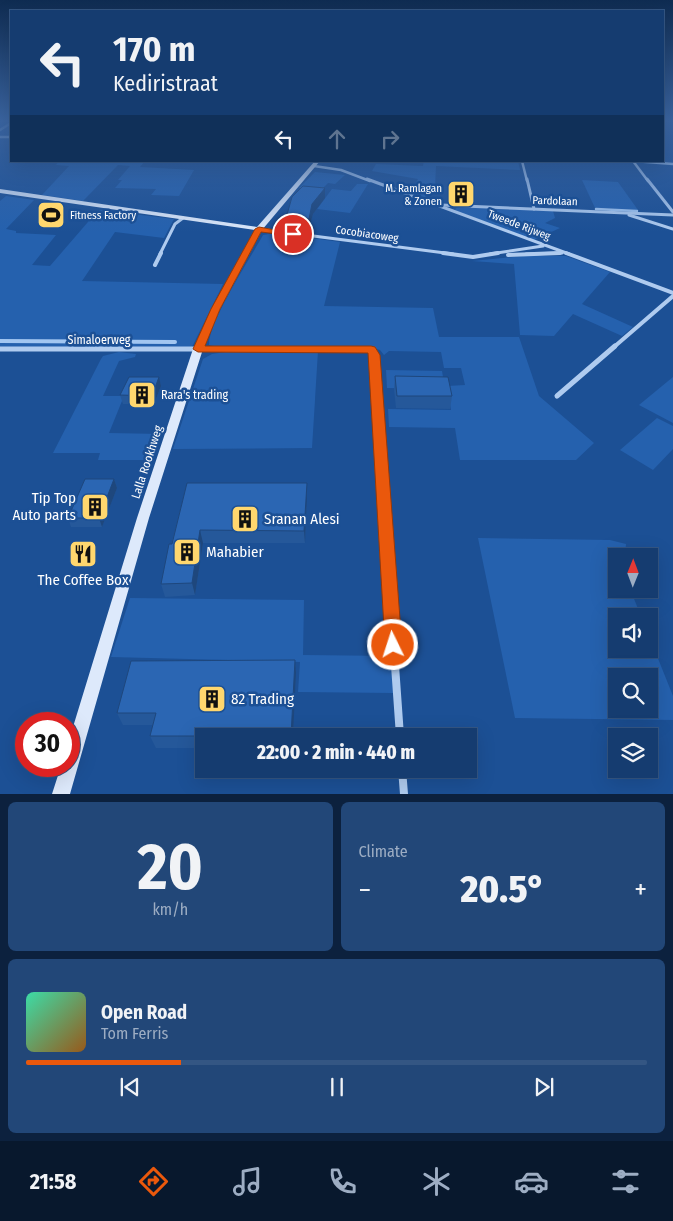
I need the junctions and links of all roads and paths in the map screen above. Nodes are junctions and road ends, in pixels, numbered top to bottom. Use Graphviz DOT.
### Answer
graph roads {
  1 [pos="522,162"];
  2 [pos="634,162"];
  3 [pos="646,162"];
  4 [pos="673,164"];
  5 [pos="314,166"];
  6 [pos="0,191"];
  7 [pos="436,204"];
  8 [pos="534,209"];
  9 [pos="622,212"];
  10 [pos="673,213"];
  11 [pos="183,218"];
  12 [pos="259,229"];
  13 [pos="673,229"];
  14 [pos="544,245"];
  15 [pos="565,252"];
  16 [pos="489,256"];
  17 [pos="154,265"];
  18 [pos="673,295"];
  19 [pos="0,349"];
  20 [pos="198,349"];
  21 [pos="557,396"];
  22 [pos="399,728"];
  23 [pos="403,778"];
  24 [pos="61,794"];
  25 [pos="404,794"];
  1 -- 8 [label="street"];
  2 -- 10 [label="street"];
  3 -- 4 [label="street"];
  5 -- 7 [label="street, Tweede Rijweg"];
  5 -- 12 [label="street, Lalla Rookhweg"];
  6 -- 11 [label="street, Cocobiacoweg"];
  7 -- 8 [label="street, Pardolaan"];
  7 -- 14 [label="street, Tweede Rijweg"];
  8 -- 9 [label="street, Pardolaan"];
  9 -- 10 [label="street, Pardolaan"];
  9 -- 13 [label="street"];
  11 -- 12 [label="street, Cocobiacoweg"];
  11 -- 17 [label="street"];
  12 -- 16 [label="street, Cocobiacoweg"];
  12 -- 20 [label="street, Lalla Rookhweg"];
  14 -- 15 [label="street, Tweede Rijweg"];
  14 -- 16 [label="street, Cocobiacoweg"];
  15 -- 16 [label="street, Cocobiacoweg"];
  15 -- 18 [label="street, Tweede Rijweg"];
  18 -- 21 [label="street"];
  19 -- 20 [label="street, Simaloerweg"];
  20 -- 22 [label="street, Simaloerweg"];
  20 -- 24 [label="street, Lalla Rookhweg"];
  23 -- 25 [label="street"];
}
